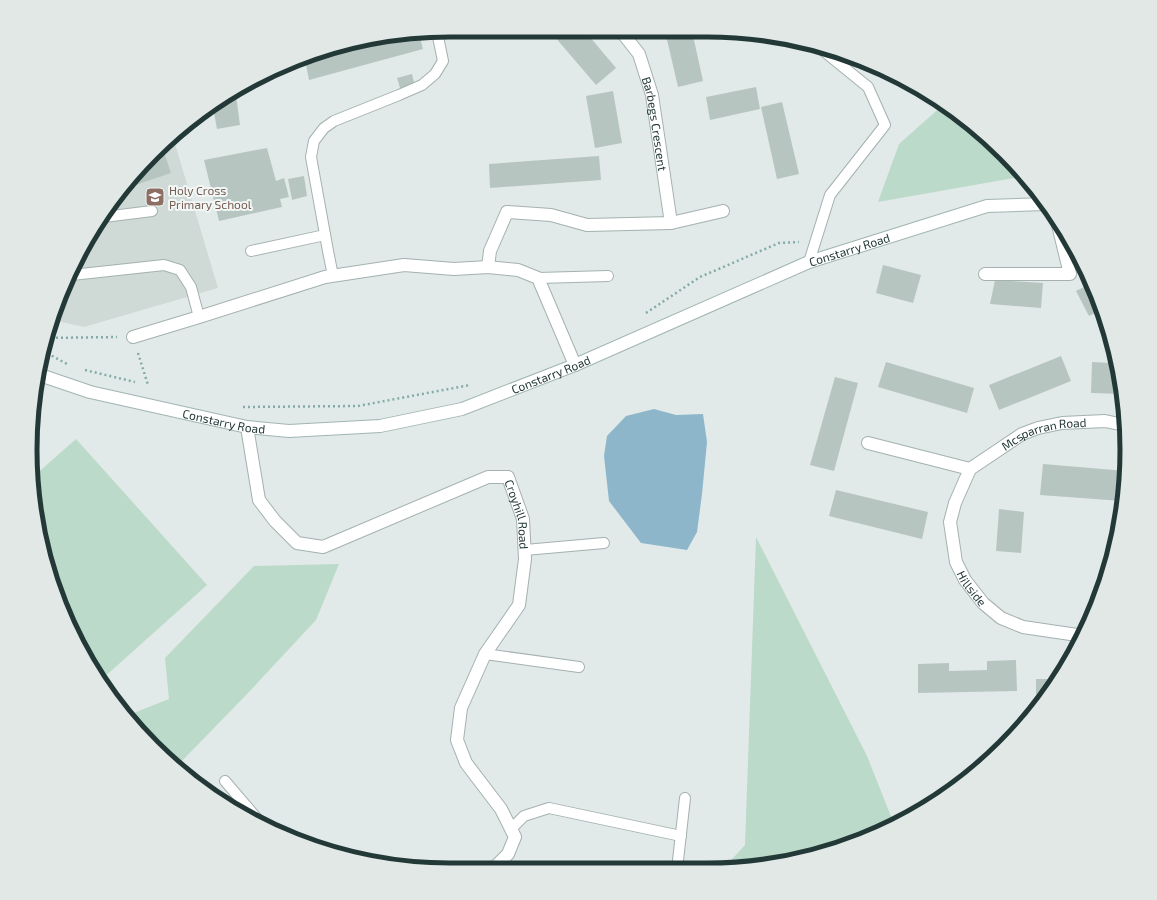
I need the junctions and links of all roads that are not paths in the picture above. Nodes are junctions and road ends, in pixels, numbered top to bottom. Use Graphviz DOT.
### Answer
graph roads {
  1 [pos="438,37"];
  2 [pos="626,37"];
  3 [pos="830,56"];
  4 [pos="1039,204"];
  5 [pos="152,211"];
  6 [pos="723,211"];
  7 [pos="110,216"];
  8 [pos="671,223"];
  9 [pos="325,235"];
  10 [pos="1061,238"];
  11 [pos="251,251"];
  12 [pos="809,262"];
  13 [pos="488,267"];
  14 [pos="986,274"];
  15 [pos="76,275"];
  16 [pos="333,276"];
  17 [pos="608,276"];
  18 [pos="538,278"];
  19 [pos="199,318"];
  20 [pos="132,336"];
  21 [pos="575,366"];
  22 [pos="44,376"];
  23 [pos="1119,424"];
  24 [pos="247,426"];
  25 [pos="868,443"];
  26 [pos="970,469"];
  27 [pos="604,543"];
  28 [pos="525,550"];
  29 [pos="1076,635"];
  30 [pos="485,654"];
  31 [pos="579,667"];
  32 [pos="225,781"];
  33 [pos="685,798"];
  34 [pos="252,812"];
  35 [pos="511,829"];
  36 [pos="681,836"];
  37 [pos="499,863"];
  38 [pos="678,863"];
  1 -- 9 [label="lane"];
  2 -- 8 [label="street, Barbegs Crescent"];
  3 -- 12 [label="lane"];
  4 -- 12 [label="street, Constarry Road"];
  5 -- 7 [label="lane"];
  6 -- 8 [label="street"];
  8 -- 13 [label="street"];
  9 -- 11 [label="lane"];
  9 -- 16 [label="lane"];
  10 -- 14 [label="street"];
  12 -- 21 [label="street, Constarry Road"];
  13 -- 16 [label="street"];
  13 -- 18 [label="street"];
  15 -- 19 [label="lane"];
  16 -- 19 [label="street"];
  17 -- 18 [label="lane"];
  18 -- 21 [label="street"];
  19 -- 20 [label="street"];
  21 -- 24 [label="street, Constarry Road"];
  22 -- 24 [label="street, Constarry Road"];
  23 -- 26 [label="street, Mcsparran Road"];
  24 -- 28 [label="street, Croyhill Road"];
  25 -- 26 [label="street"];
  26 -- 29 [label="street, Hillside"];
  27 -- 28 [label="lane"];
  28 -- 30 [label="street, Croyhill Road"];
  30 -- 31 [label="lane"];
  30 -- 35 [label="street, Croyhill Road"];
  32 -- 34 [label="lane"];
  33 -- 36 [label="lane"];
  35 -- 36 [label="lane"];
  35 -- 37 [label="street, Croyhill Road"];
  36 -- 38 [label="lane"];
}
